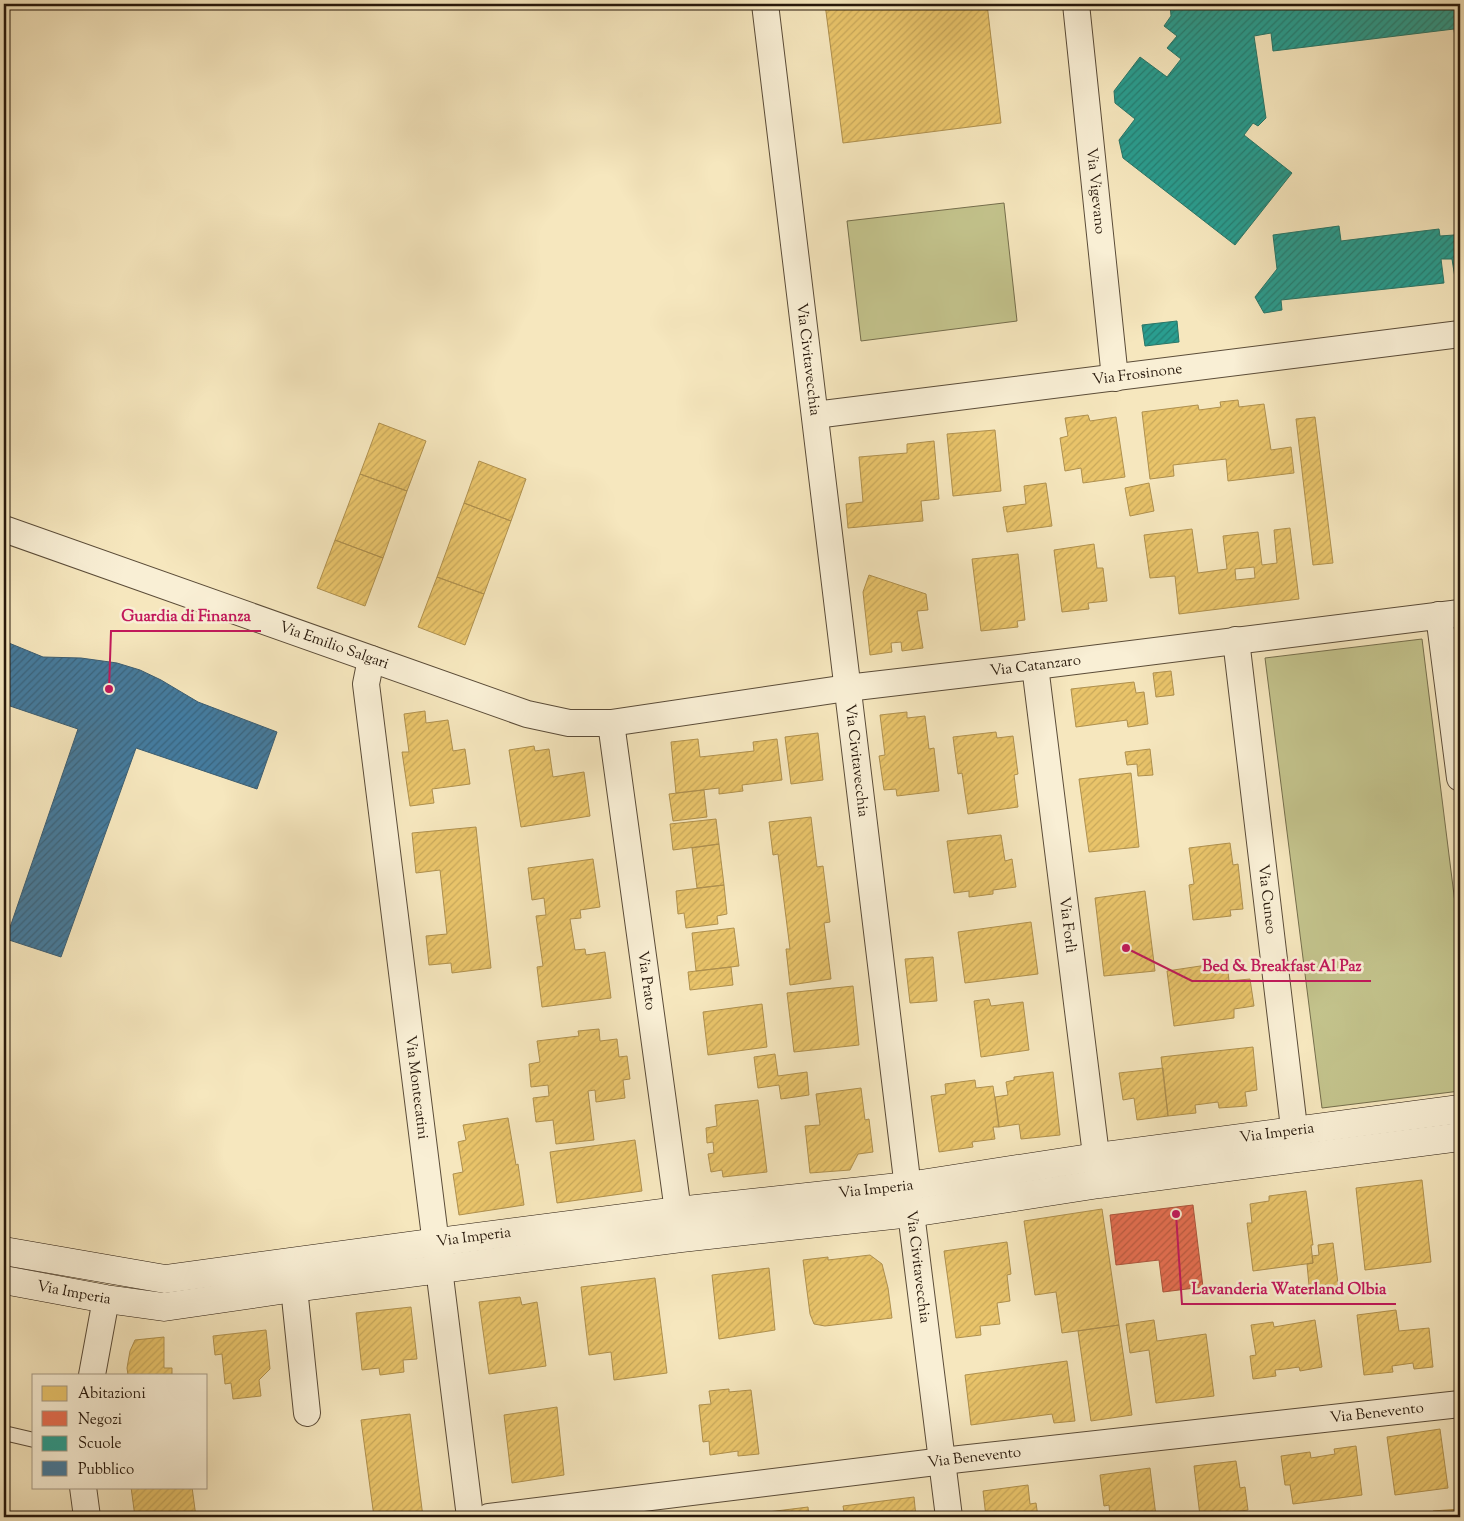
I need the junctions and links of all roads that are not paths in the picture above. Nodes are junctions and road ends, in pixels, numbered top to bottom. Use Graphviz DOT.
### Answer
graph roads {
  1 [pos="765,4"];
  2 [pos="1076,4"];
  3 [pos="1460,334"];
  4 [pos="1115,378"];
  5 [pos="815,415"];
  6 [pos="4,529"];
  7 [pos="1450,614"];
  8 [pos="1236,640"];
  9 [pos="371,659"];
  10 [pos="1035,666"];
  11 [pos="848,688"];
  12 [pos="611,723"];
  13 [pos="1460,778"];
  14 [pos="1460,1110"];
  15 [pos="1295,1132"];
  16 [pos="1460,1137"];
  17 [pos="1096,1157"];
  18 [pos="1298,1158"];
  19 [pos="1099,1184"];
  20 [pos="908,1186"];
  21 [pos="678,1211"];
  22 [pos="911,1213"];
  23 [pos="681,1238"];
  24 [pos="436,1242"];
  25 [pos="4,1251"];
  26 [pos="290,1262"];
  27 [pos="440,1269"];
  28 [pos="4,1280"];
  29 [pos="294,1288"];
  30 [pos="106,1299"];
  31 [pos="92,1374"];
  32 [pos="1460,1404"];
  33 [pos="308,1422"];
  34 [pos="4,1433"];
  35 [pos="32,1440"];
  36 [pos="942,1461"];
  37 [pos="83,1488"];
  38 [pos="87,1517"];
  39 [pos="470,1517"];
  40 [pos="489,1517"];
  41 [pos="949,1517"];
  1 -- 5 [label="street, Via Civitavecchia"];
  2 -- 4 [label="street, Via Vigevano"];
  3 -- 4 [label="street, Via Frosinone"];
  4 -- 5 [label="street, Via Frosinone"];
  5 -- 11 [label="street, Via Civitavecchia"];
  6 -- 9 [label="street, Via Emilio Salgari"];
  7 -- 8 [label="street, Via Catanzaro"];
  7 -- 13 [label="street"];
  8 -- 10 [label="street, Via Catanzaro"];
  8 -- 15 [label="street, Via Cuneo"];
  9 -- 12 [label="street, Via Emilio Salgari"];
  9 -- 24 [label="street, Via Montecatini"];
  10 -- 11 [label="street, Via Catanzaro"];
  10 -- 17 [label="street, Via Forlì"];
  11 -- 12 [label="street, Via Catanzaro"];
  11 -- 20 [label="street, Via Civitavecchia"];
  12 -- 21 [label="street, Via Prato"];
  14 -- 15 [label="street, Via Imperia"];
  15 -- 17 [label="street, Via Imperia"];
  15 -- 18 [label="street, Via Cuneo"];
  16 -- 18 [label="street, Via Imperia"];
  17 -- 19 [label="street, Via Forlì"];
  17 -- 20 [label="street, Via Imperia"];
  18 -- 19 [label="street, Via Imperia"];
  19 -- 22 [label="street, Via Imperia"];
  20 -- 21 [label="street, Via Imperia"];
  20 -- 22 [label="street, Via Civitavecchia"];
  21 -- 23 [label="street, Via Prato"];
  21 -- 24 [label="street, Via Imperia"];
  22 -- 23 [label="street, Via Imperia"];
  22 -- 36 [label="street, Via Civitavecchia"];
  23 -- 27 [label="street, Via Imperia"];
  24 -- 26 [label="street, Via Imperia"];
  24 -- 27 [label="street, Via Montecatini"];
  25 -- 26 [label="street, Via Imperia"];
  26 -- 29 [label="street"];
  27 -- 29 [label="street, Via Imperia"];
  27 -- 39 [label="street, Via Montecatini"];
  28 -- 30 [label="street, Via Imperia"];
  29 -- 30 [label="street, Via Imperia"];
  29 -- 33 [label="street"];
  30 -- 31 [label="street"];
  32 -- 36 [label="street, Via Benevento"];
  34 -- 35 [label="lane"];
  36 -- 40 [label="street, Via Benevento"];
  36 -- 41 [label="street, Via Civitavecchia"];
  37 -- 38 [label="street"];
}
